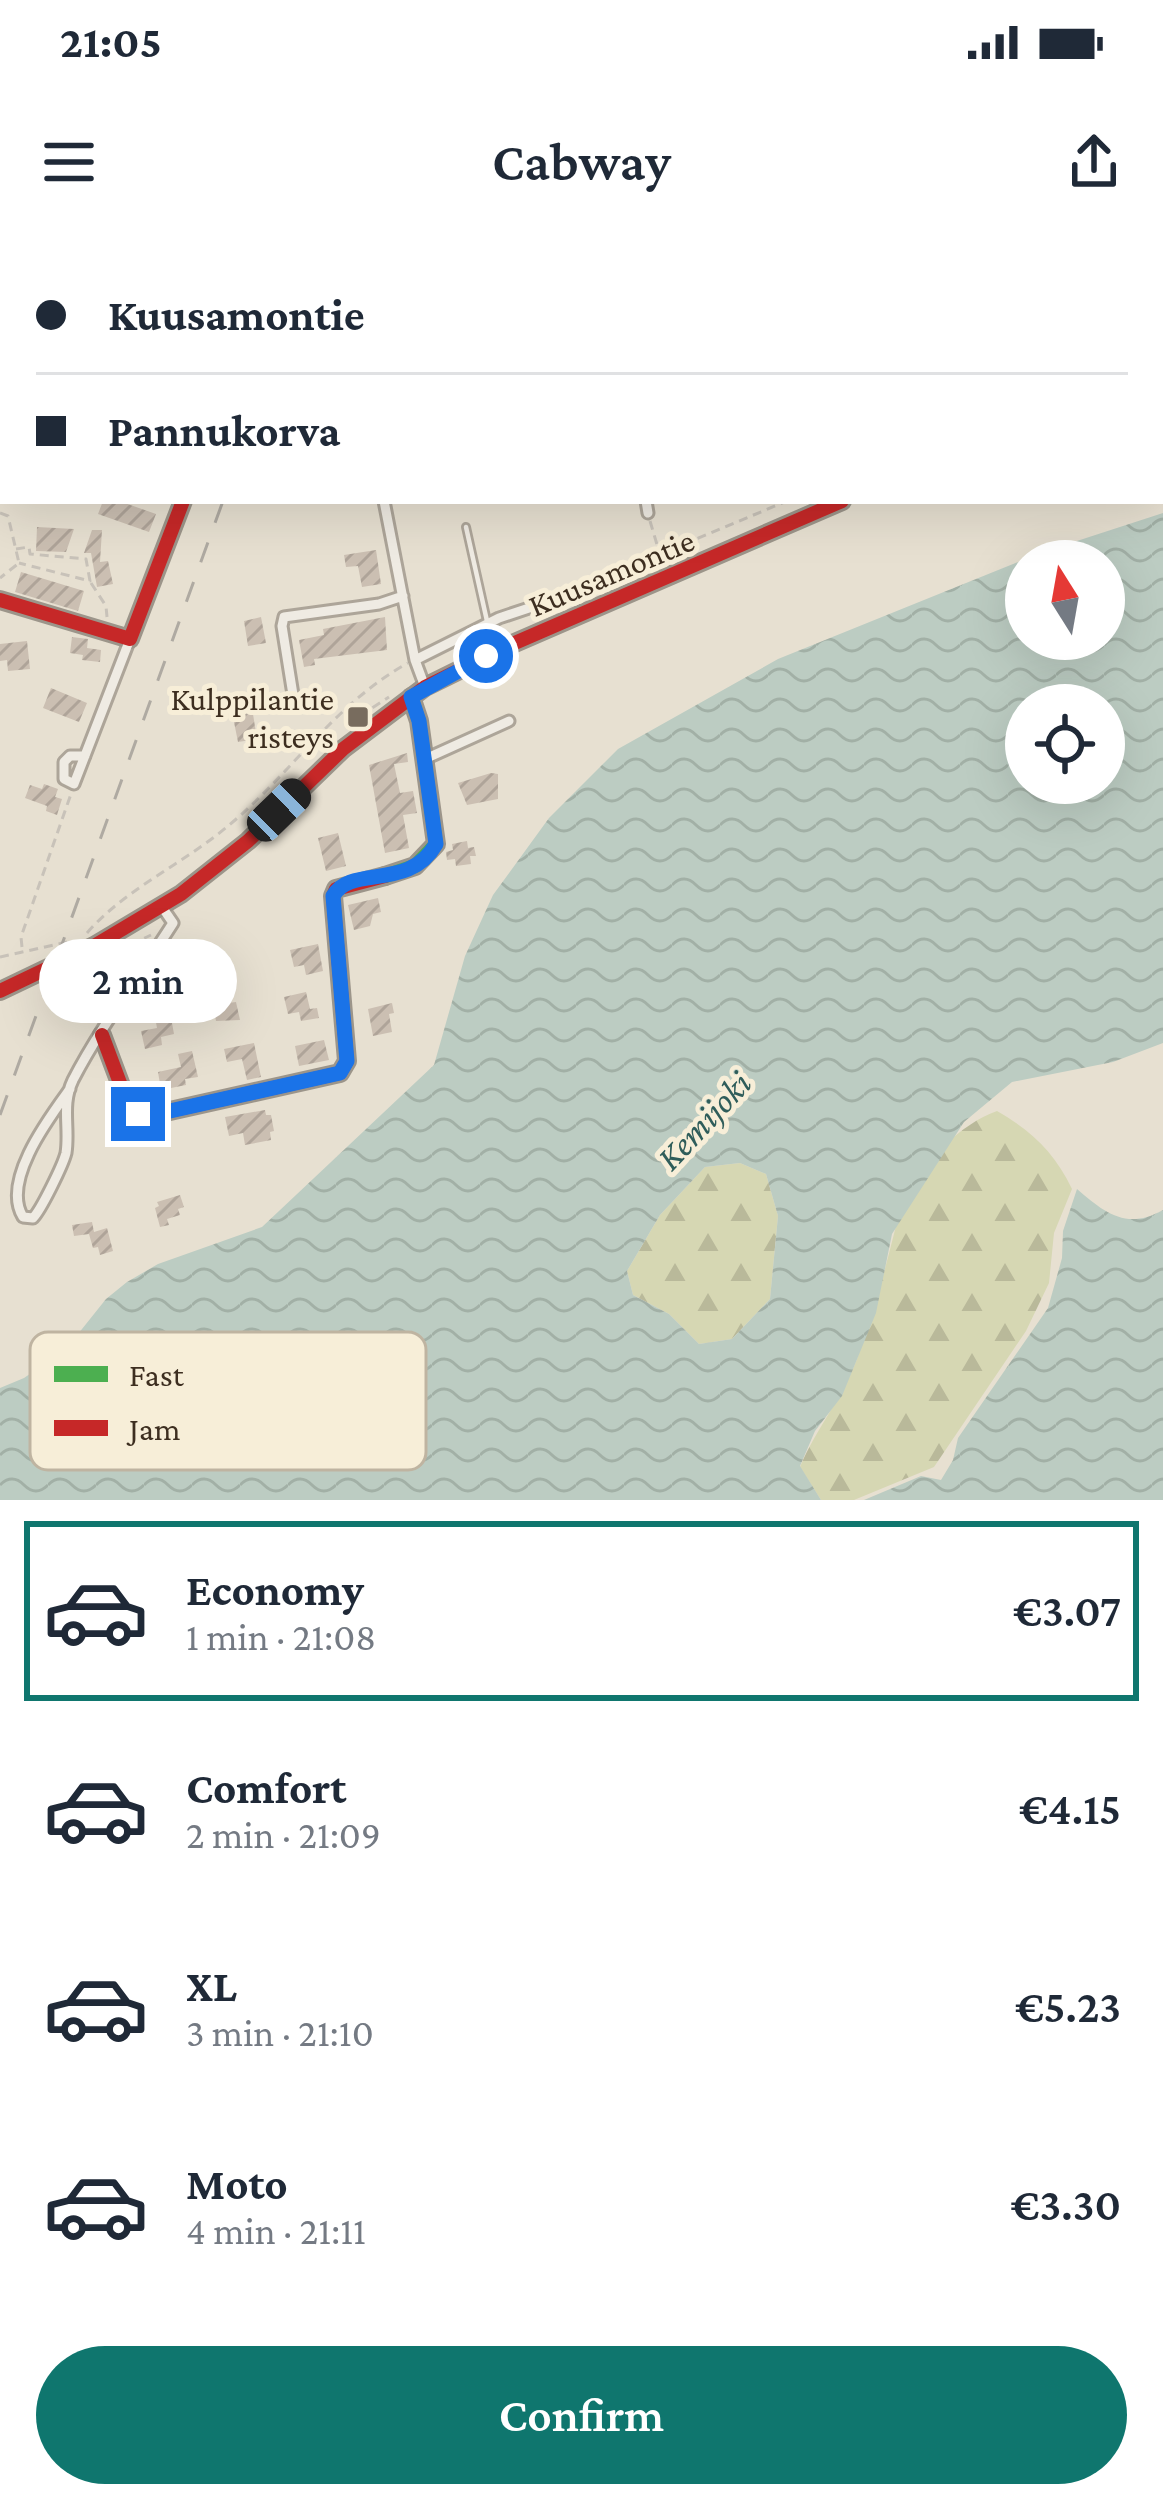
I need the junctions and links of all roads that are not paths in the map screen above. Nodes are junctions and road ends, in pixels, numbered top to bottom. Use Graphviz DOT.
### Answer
graph roads {
  1 [pos="182,504"];
  2 [pos="385,504"];
  3 [pos="835,504"];
  4 [pos="466,527"];
  5 [pos="403,596"];
  6 [pos="0,600"];
  7 [pos="541,604"];
  8 [pos="488,624"];
  9 [pos="130,639"];
  10 [pos="415,660"];
  11 [pos="425,687"];
  12 [pos="403,697"];
  13 [pos="294,701"];
  14 [pos="509,721"];
  15 [pos="85,756"];
  16 [pos="425,759"];
  17 [pos="162,907"];
  18 [pos="62,960"];
  19 [pos="0,978"];
  20 [pos="0,991"];
  21 [pos="102,1035"];
  22 [pos="70,1089"];
  1 -- 9 [label="main road"];
  2 -- 5 [label="street"];
  3 -- 11 [label="main road, Kuusamontie"];
  4 -- 8 [label="lane"];
  5 -- 10 [label="street"];
  5 -- 13 [label="street"];
  6 -- 9 [label="main road"];
  7 -- 8 [label="street"];
  8 -- 10 [label="street"];
  9 -- 15 [label="street"];
  10 -- 11 [label="street"];
  11 -- 12 [label="main road, Kuusamontie"];
  12 -- 16 [label="main road"];
  12 -- 17 [label="main road, Kuusamontie"];
  14 -- 16 [label="street"];
  15 -- 15 [label="street"];
  16 -- 21 [label="main road"];
  17 -- 18 [label="main road, Kuusamontie"];
  17 -- 21 [label="street"];
  18 -- 19 [label="main road, Kuusamontie"];
  18 -- 20 [label="main road, Kuusamontie"];
  21 -- 22 [label="street"];
  22 -- 22 [label="street"];
}
